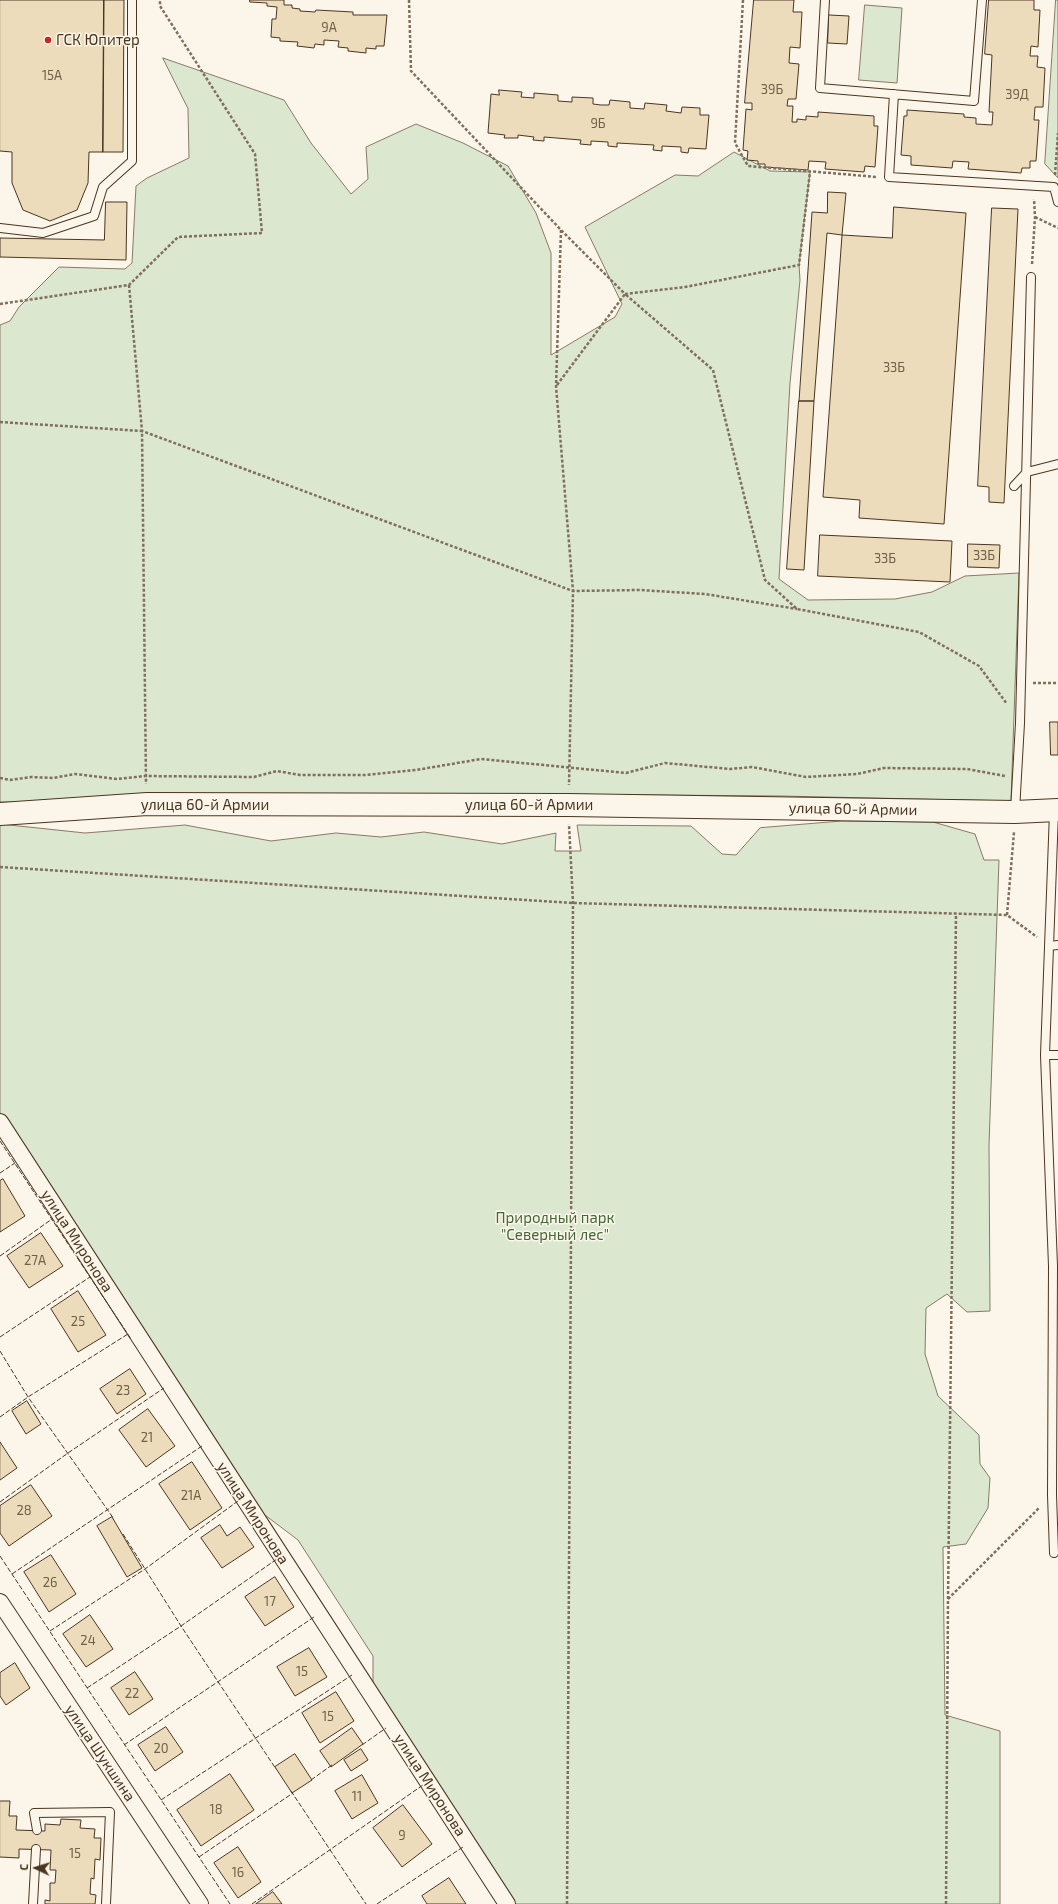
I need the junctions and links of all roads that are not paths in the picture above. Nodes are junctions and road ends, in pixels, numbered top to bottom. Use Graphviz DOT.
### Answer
graph roads {
  1 [pos="132,0"];
  2 [pos="825,0"];
  3 [pos="982,0"];
  4 [pos="894,94"];
  5 [pos="1058,202"];
  6 [pos="0,228"];
  7 [pos="1031,276"];
  8 [pos="1058,464"];
  9 [pos="1026,472"];
  10 [pos="1014,486"];
  11 [pos="1056,811"];
  12 [pos="1015,812"];
  13 [pos="0,814"];
  14 [pos="1055,874"];
  15 [pos="1054,895"];
  16 [pos="1058,945"];
  17 [pos="1049,946"];
  18 [pos="1045,1055"];
  19 [pos="1058,1055"];
  20 [pos="0,1122"];
  21 [pos="1055,1495"];
  22 [pos="1054,1553"];
  23 [pos="0,1602"];
  24 [pos="37,1830"];
  25 [pos="36,1849"];
  26 [pos="33,1904"];
  27 [pos="106,1904"];
  28 [pos="200,1904"];
  29 [pos="507,1904"];
  1 -- 6 [label="lane"];
  2 -- 4 [label="lane"];
  3 -- 4 [label="lane"];
  4 -- 5 [label="lane"];
  7 -- 9 [label="lane"];
  8 -- 9 [label="lane"];
  9 -- 10 [label="lane"];
  9 -- 12 [label="lane"];
  11 -- 12 [label="street, улица 60-й Армии"];
  11 -- 14 [label="lane"];
  12 -- 13 [label="street, улица 60-й Армии"];
  14 -- 15 [label="lane"];
  15 -- 17 [label="lane"];
  16 -- 17 [label="lane"];
  17 -- 18 [label="lane"];
  18 -- 19 [label="lane"];
  18 -- 21 [label="lane"];
  20 -- 29 [label="street, улица Миронова"];
  21 -- 22 [label="lane"];
  23 -- 28 [label="street, улица Шукшина"];
  24 -- 27 [label="lane"];
  25 -- 26 [label="lane"];
}
